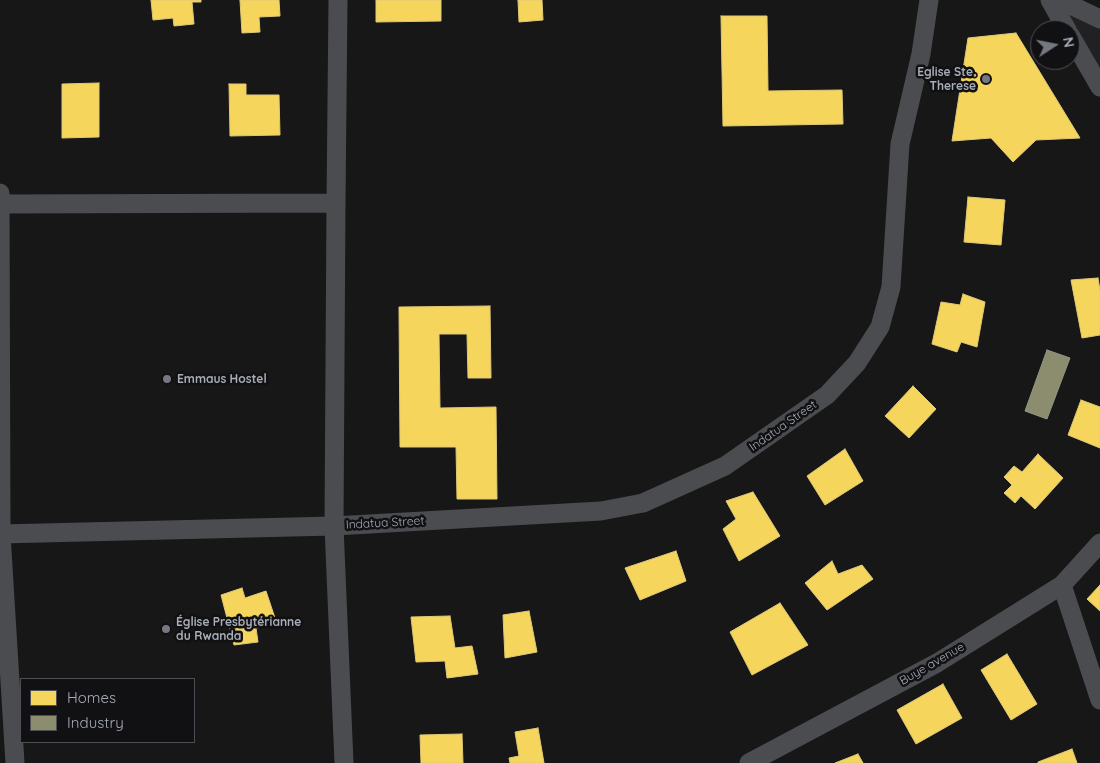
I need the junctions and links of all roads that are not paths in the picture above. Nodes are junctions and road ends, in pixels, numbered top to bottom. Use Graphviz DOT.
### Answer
graph roads {
  1 [pos="338,0"];
  2 [pos="928,0"];
  3 [pos="1050,0"];
  4 [pos="1060,0"];
  5 [pos="1100,19"];
  6 [pos="1061,20"];
  7 [pos="1080,52"];
  8 [pos="1100,87"];
  9 [pos="0,193"];
  10 [pos="336,203"];
  11 [pos="0,204"];
  12 [pos="334,526"];
  13 [pos="0,534"];
  14 [pos="1100,543"];
  15 [pos="1062,585"];
  16 [pos="1097,680"];
  17 [pos="1100,700"];
  18 [pos="15,763"];
  19 [pos="344,763"];
  20 [pos="749,763"];
  1 -- 10 [label="street"];
  2 -- 12 [label="street, Indatua Street"];
  3 -- 6 [label="street"];
  4 -- 5 [label="street"];
  7 -- 8 [label="street"];
  9 -- 11 [label="street"];
  10 -- 11 [label="street"];
  10 -- 12 [label="street"];
  11 -- 13 [label="street"];
  12 -- 13 [label="street, Indatua Street"];
  12 -- 19 [label="street"];
  13 -- 18 [label="street"];
  14 -- 15 [label="street, Buye avenue"];
  15 -- 16 [label="street"];
  15 -- 20 [label="street, Buye avenue"];
  16 -- 17 [label="street"];
}
